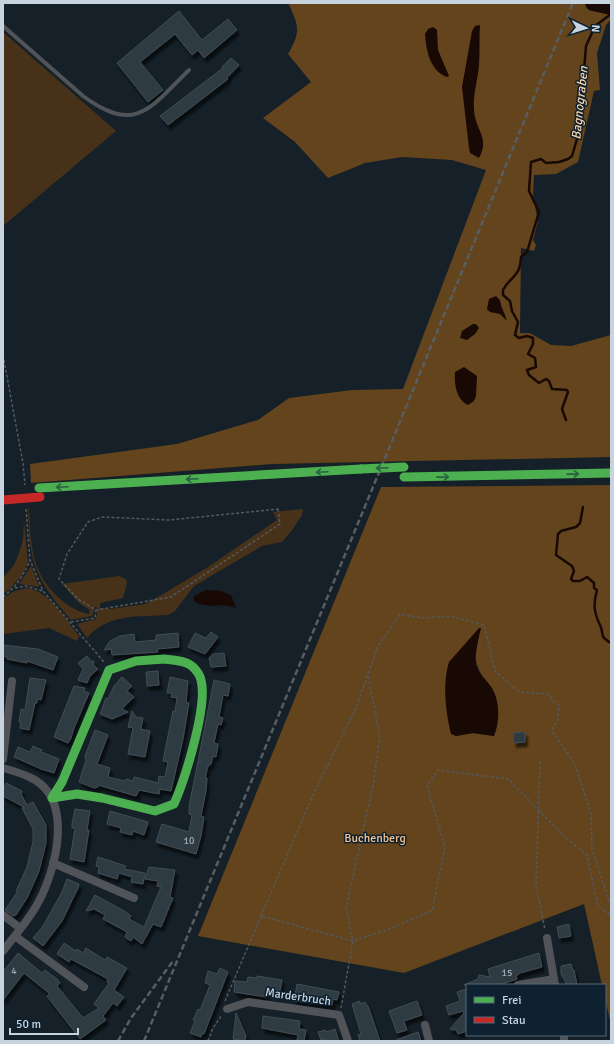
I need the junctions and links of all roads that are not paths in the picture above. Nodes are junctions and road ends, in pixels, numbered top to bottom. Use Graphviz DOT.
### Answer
graph roads {
  1 [pos="3,26"];
  2 [pos="189,70"];
  3 [pos="460,466"];
  4 [pos="420,467"];
  5 [pos="444,467"];
  6 [pos="611,473"];
  7 [pos="400,478"];
  8 [pos="241,486"];
  9 [pos="3,491"];
  10 [pos="40,492"];
  11 [pos="3,500"];
  12 [pos="12,680"];
  13 [pos="3,759"];
  14 [pos="3,768"];
  15 [pos="52,798"];
  16 [pos="53,863"];
  17 [pos="134,898"];
  18 [pos="3,915"];
  19 [pos="20,928"];
  20 [pos="15,936"];
  21 [pos="546,938"];
  22 [pos="3,951"];
  23 [pos="554,982"];
  24 [pos="530,984"];
  25 [pos="84,987"];
  26 [pos="227,1009"];
  27 [pos="425,1025"];
  28 [pos="348,1041"];
  29 [pos="430,1041"];
  1 -- 2 [label="lane"];
  3 -- 5 [label="main road"];
  4 -- 10 [label="main road, one-way, bridge"];
  7 -- 6 [label="main road, one-way"];
  8 -- 10 [label="main road"];
  9 -- 10 [label="main road"];
  10 -- 11 [label="main road, bridge"];
  12 -- 13 [label="street"];
  14 -- 15 [label="street"];
  15 -- 15 [label="main road"];
  15 -- 16 [label="street"];
  16 -- 17 [label="street"];
  16 -- 19 [label="street"];
  18 -- 19 [label="street"];
  19 -- 20 [label="street"];
  20 -- 22 [label="street"];
  20 -- 25 [label="street"];
  21 -- 23 [label="street"];
  23 -- 24 [label="street"];
  26 -- 28 [label="street, Marderbruch"];
  27 -- 29 [label="street"];
}
